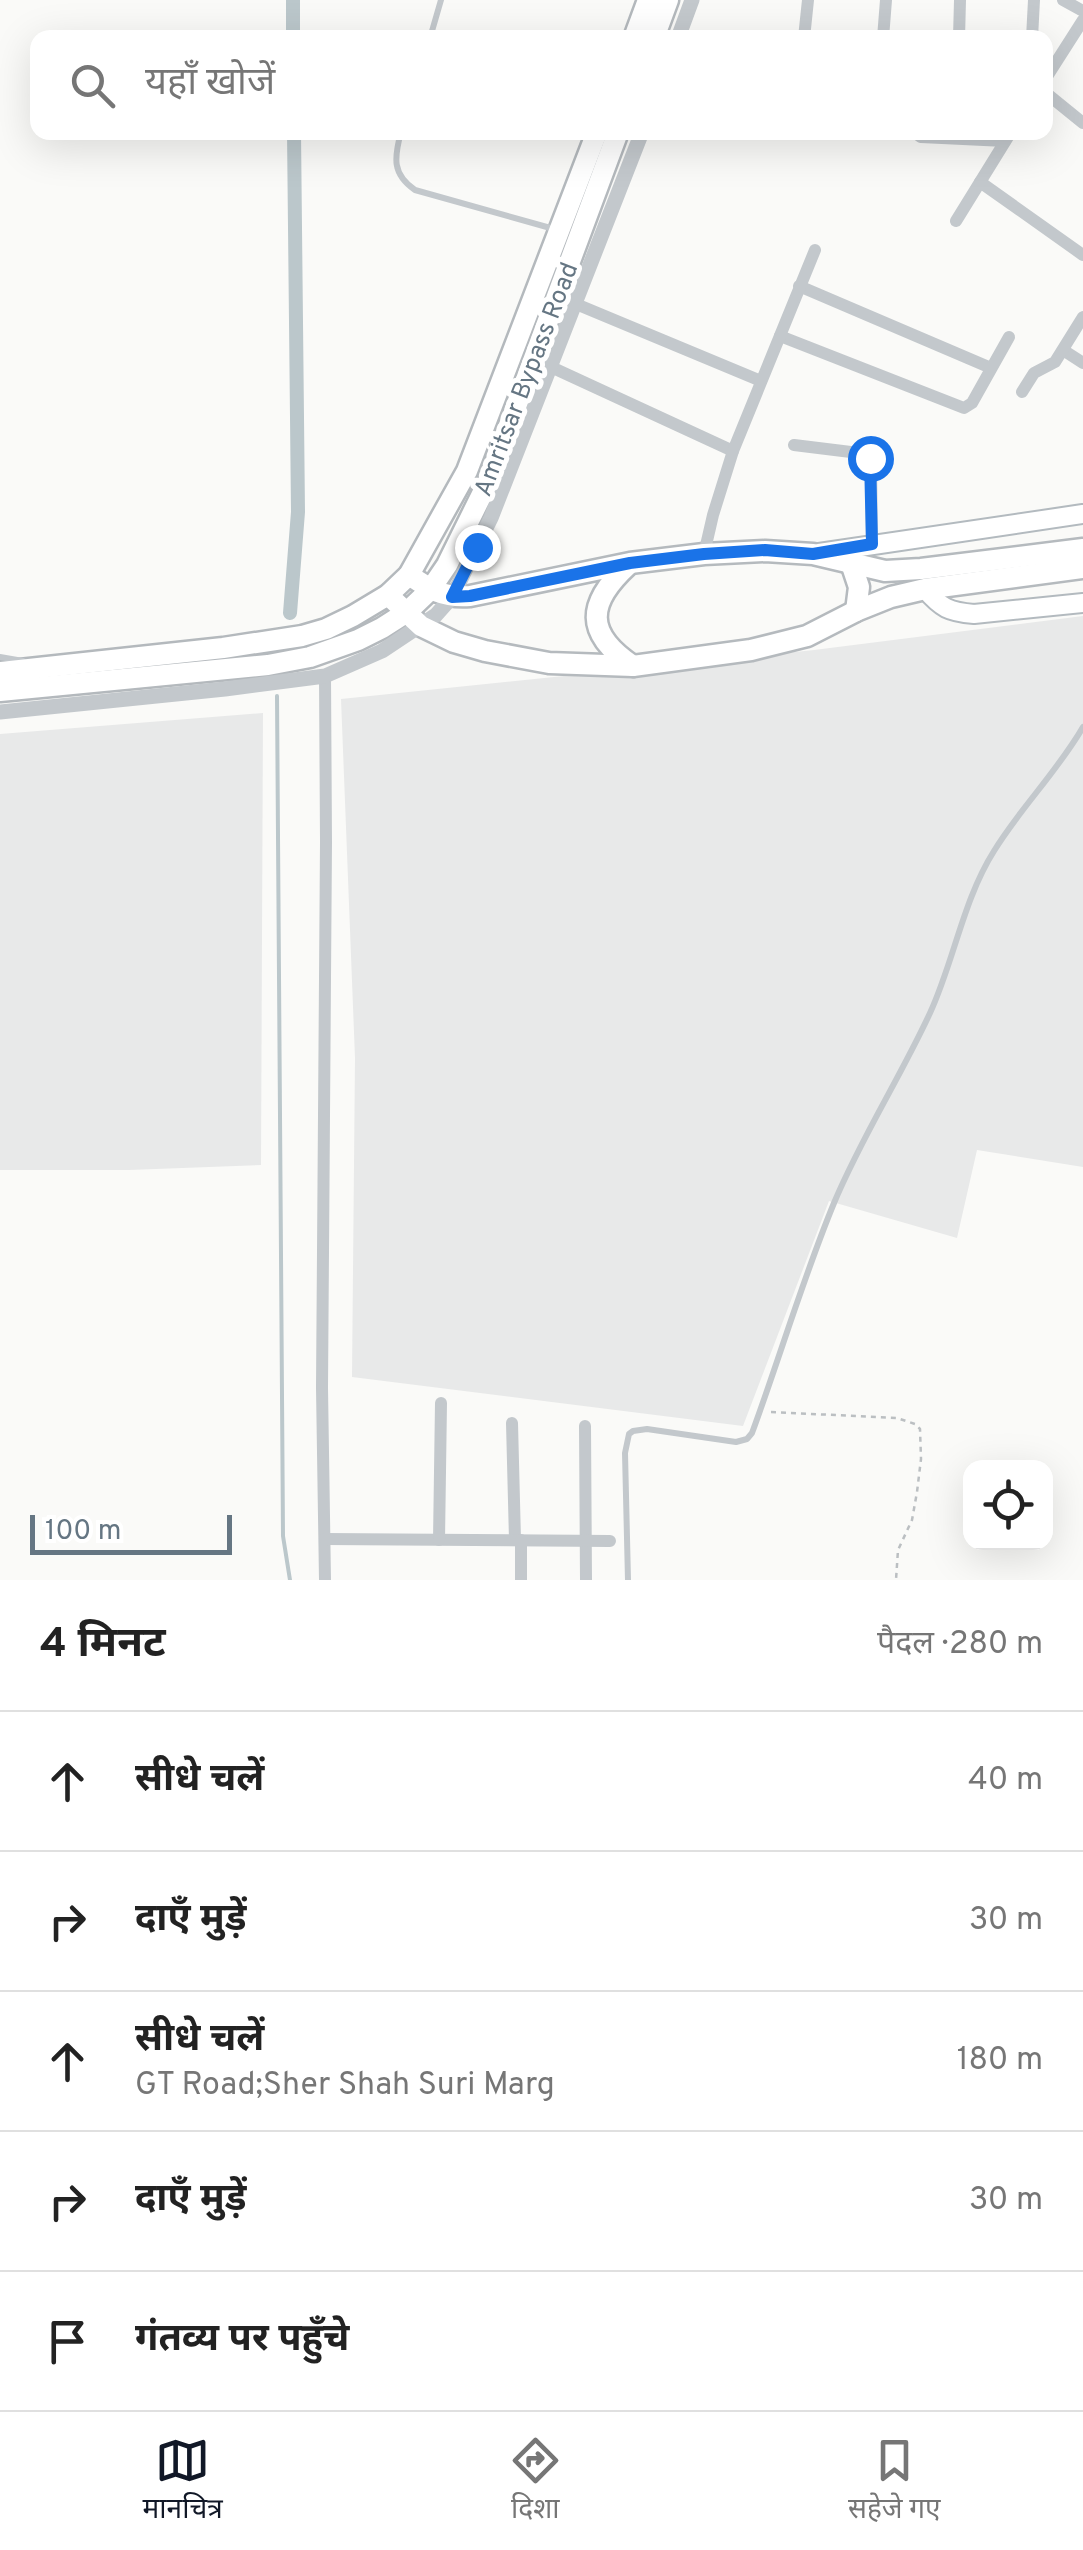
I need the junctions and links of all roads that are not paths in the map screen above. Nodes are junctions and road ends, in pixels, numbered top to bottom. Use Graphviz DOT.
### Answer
graph roads {
  1 [pos="441,0"];
  2 [pos="648,0"];
  3 [pos="668,0"];
  4 [pos="692,0"];
  5 [pos="808,0"];
  6 [pos="886,0"];
  7 [pos="960,0"];
  8 [pos="1034,0"];
  9 [pos="1064,0"];
  10 [pos="1083,11"];
  11 [pos="1083,20"];
  12 [pos="432,30"];
  13 [pos="637,30"];
  14 [pos="657,30"];
  15 [pos="681,30"];
  16 [pos="805,30"];
  17 [pos="884,30"];
  18 [pos="959,30"];
  19 [pos="1032,30"];
  20 [pos="1053,65"];
  21 [pos="1053,98"];
  22 [pos="1083,123"];
  23 [pos="401,140"];
  24 [pos="594,140"];
  25 [pos="615,140"];
  26 [pos="639,140"];
  27 [pos="1006,140"];
  28 [pos="980,182"];
  29 [pos="956,221"];
  30 [pos="560,231"];
  31 [pos="815,250"];
  32 [pos="1083,255"];
  33 [pos="799,286"];
  34 [pos="576,304"];
  35 [pos="1083,317"];
  36 [pos="780,336"];
  37 [pos="1009,338"];
  38 [pos="1062,350"];
  39 [pos="1083,363"];
  40 [pos="551,367"];
  41 [pos="992,368"];
  42 [pos="761,381"];
  43 [pos="1022,392"];
  44 [pos="794,445"];
  45 [pos="732,451"];
  46 [pos="1083,514"];
  47 [pos="872,544"];
  48 [pos="1083,549"];
  49 [pos="704,554"];
  50 [pos="813,554"];
  51 [pos="630,563"];
  52 [pos="851,563"];
  53 [pos="1083,568"];
  54 [pos="409,575"];
  55 [pos="925,589"];
  56 [pos="430,590"];
  57 [pos="388,595"];
  58 [pos="452,597"];
  59 [pos="1083,603"];
  60 [pos="856,611"];
  61 [pos="414,619"];
  62 [pos="0,657"];
  63 [pos="47,666"];
  64 [pos="632,666"];
  65 [pos="0,672"];
  66 [pos="325,676"];
  67 [pos="0,691"];
  68 [pos="0,712"];
  69 [pos="1083,728"];
  70 [pos="441,1403"];
  71 [pos="512,1423"];
  72 [pos="585,1426"];
  73 [pos="325,1539"];
  74 [pos="439,1540"];
  75 [pos="518,1540"];
  76 [pos="584,1541"];
  77 [pos="610,1541"];
  78 [pos="325,1580"];
  79 [pos="521,1580"];
  80 [pos="586,1580"];
  81 [pos="628,1580"];
  1 -- 12 [label="lane"];
  2 -- 13 [label="main road"];
  3 -- 14 [label="main road"];
  4 -- 15 [label="street"];
  5 -- 16 [label="street"];
  6 -- 17 [label="street"];
  7 -- 18 [label="street"];
  8 -- 19 [label="street"];
  9 -- 10 [label="street"];
  11 -- 20 [label="street"];
  21 -- 22 [label="street"];
  23 -- 30 [label="lane"];
  24 -- 30 [label="main road, Amritsar Bypass Road"];
  25 -- 56 [label="main road, Amritsar Bypass Road"];
  26 -- 34 [label="street"];
  27 -- 28 [label="street"];
  28 -- 29 [label="street"];
  28 -- 32 [label="street"];
  30 -- 54 [label="main road, Amritsar Bypass Road"];
  31 -- 33 [label="street"];
  33 -- 36 [label="street"];
  33 -- 41 [label="street"];
  34 -- 40 [label="street"];
  34 -- 42 [label="street"];
  35 -- 38 [label="street"];
  36 -- 41 [label="street"];
  36 -- 42 [label="street"];
  37 -- 41 [label="street"];
  38 -- 39 [label="street"];
  38 -- 43 [label="street"];
  40 -- 45 [label="street"];
  40 -- 58 [label="street"];
  42 -- 45 [label="street"];
  44 -- 47 [label="street"];
  45 -- 49 [label="street"];
  46 -- 47 [label="main road"];
  47 -- 50 [label="main road"];
  48 -- 52 [label="main road"];
  49 -- 50 [label="main road"];
  49 -- 51 [label="main road"];
  50 -- 52 [label="main road"];
  51 -- 58 [label="main road"];
  51 -- 64 [label="main road"];
  52 -- 60 [label="main road"];
  53 -- 55 [label="main road"];
  54 -- 56 [label="main road"];
  54 -- 57 [label="main road, Amritsar Bypass Road"];
  55 -- 59 [label="main road"];
  55 -- 60 [label="main road"];
  56 -- 58 [label="main road"];
  56 -- 61 [label="main road, Amritsar Bypass Road"];
  57 -- 61 [label="main road"];
  57 -- 63 [label="main road, Amritsar Bypass Road"];
  58 -- 61 [label="street"];
  60 -- 64 [label="main road"];
  61 -- 64 [label="main road"];
  61 -- 66 [label="street"];
  61 -- 67 [label="main road, Amritsar Bypass Road"];
  62 -- 63 [label="lane"];
  63 -- 65 [label="main road, Amritsar Bypass Road"];
  66 -- 68 [label="street"];
  66 -- 73 [label="street"];
  69 -- 81 [label="lane"];
  70 -- 74 [label="street"];
  71 -- 75 [label="street"];
  72 -- 76 [label="street"];
  73 -- 74 [label="street"];
  73 -- 78 [label="street"];
  74 -- 75 [label="street"];
  75 -- 76 [label="street"];
  75 -- 79 [label="street"];
  76 -- 77 [label="street"];
  76 -- 80 [label="street"];
}
